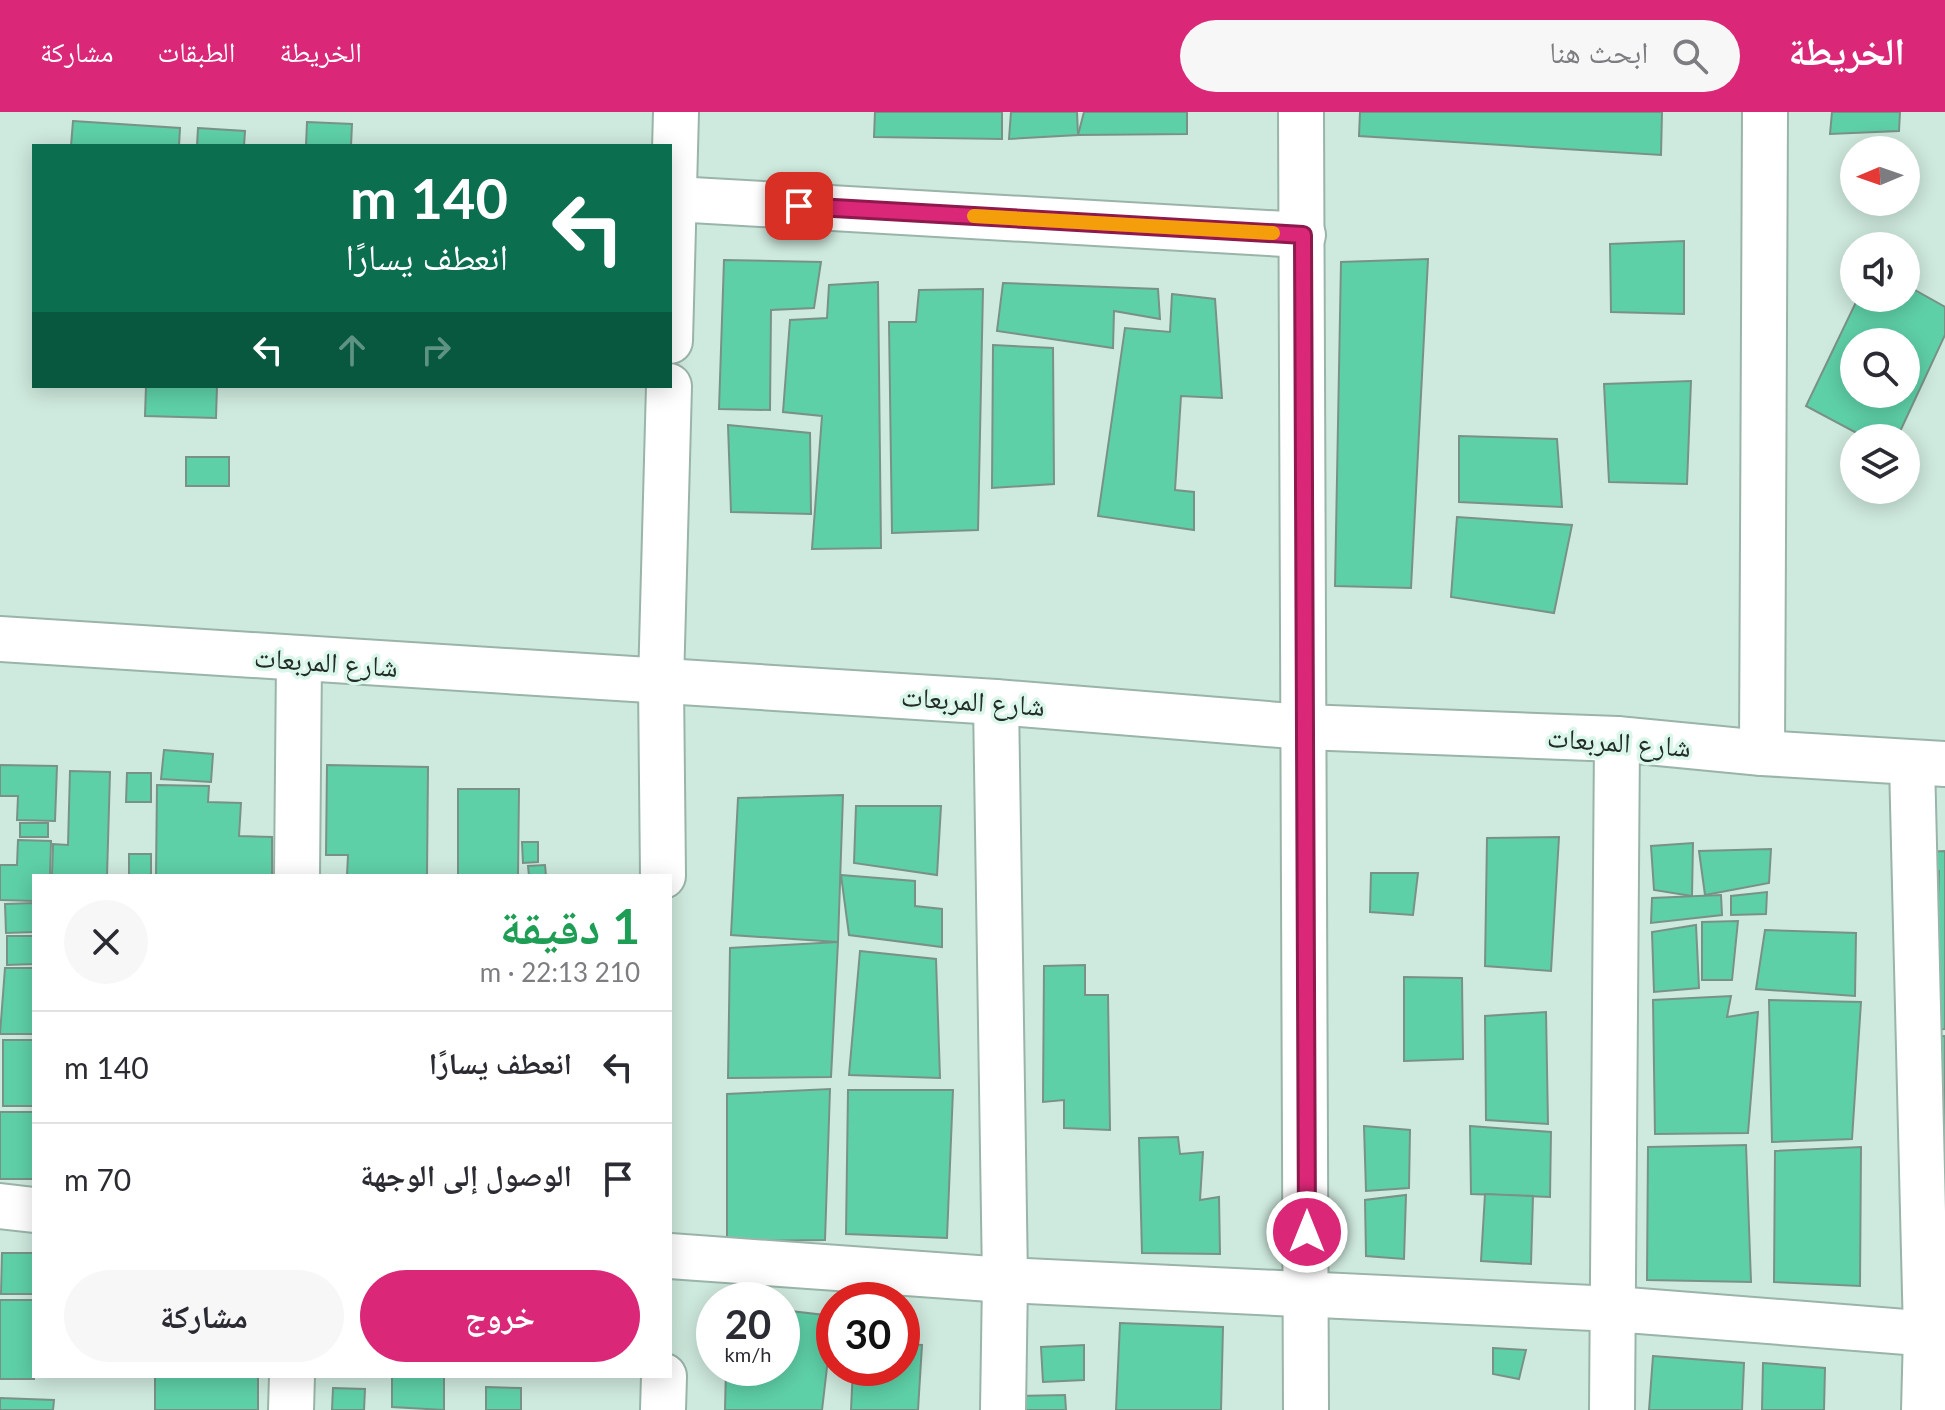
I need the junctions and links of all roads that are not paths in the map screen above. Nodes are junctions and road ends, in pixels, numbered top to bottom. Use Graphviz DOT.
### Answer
graph roads {
  1 [pos="676,112"];
  2 [pos="1301,112"];
  3 [pos="1765,112"];
  4 [pos="674,199"];
  5 [pos="1303,235"];
  6 [pos="672,270"];
  7 [pos="669,388"];
  8 [pos="0,639"];
  9 [pos="299,661"];
  10 [pos="661,683"];
  11 [pos="996,702"];
  12 [pos="1304,727"];
  13 [pos="1617,739"];
  14 [pos="1762,753"];
  15 [pos="1928,763"];
  16 [pos="297,874"];
  17 [pos="663,874"];
  18 [pos="0,1206"];
  19 [pos="32,1210"];
  20 [pos="672,1256"];
  21 [pos="1005,1280"];
  22 [pos="1308,1296"];
  23 [pos="1614,1309"];
  24 [pos="1936,1335"];
  25 [pos="292,1378"];
  26 [pos="664,1378"];
  27 [pos="291,1410"];
  28 [pos="663,1410"];
  29 [pos="1003,1410"];
  30 [pos="1306,1410"];
  31 [pos="1612,1410"];
  32 [pos="1924,1410"];
  1 -- 4 [label="street"];
  2 -- 5 [label="street"];
  3 -- 14 [label="street"];
  4 -- 5 [label="street"];
  4 -- 6 [label="street"];
  5 -- 12 [label="street"];
  7 -- 10 [label="street"];
  8 -- 9 [label="street, شارع المربعات"];
  9 -- 10 [label="street, شارع المربعات"];
  9 -- 16 [label="street"];
  10 -- 11 [label="street, شارع المربعات"];
  10 -- 17 [label="street"];
  11 -- 12 [label="street, شارع المربعات"];
  11 -- 21 [label="street"];
  12 -- 13 [label="street, شارع المربعات"];
  12 -- 22 [label="street"];
  13 -- 14 [label="street, شارع المربعات"];
  13 -- 23 [label="street"];
  14 -- 15 [label="street, شارع المربعات"];
  15 -- 24 [label="street"];
  18 -- 19 [label="street"];
  20 -- 21 [label="street"];
  21 -- 22 [label="street"];
  21 -- 29 [label="street"];
  22 -- 23 [label="street"];
  22 -- 30 [label="street"];
  23 -- 24 [label="street"];
  23 -- 31 [label="street"];
  24 -- 32 [label="street"];
  25 -- 27 [label="street"];
  26 -- 28 [label="street"];
}
